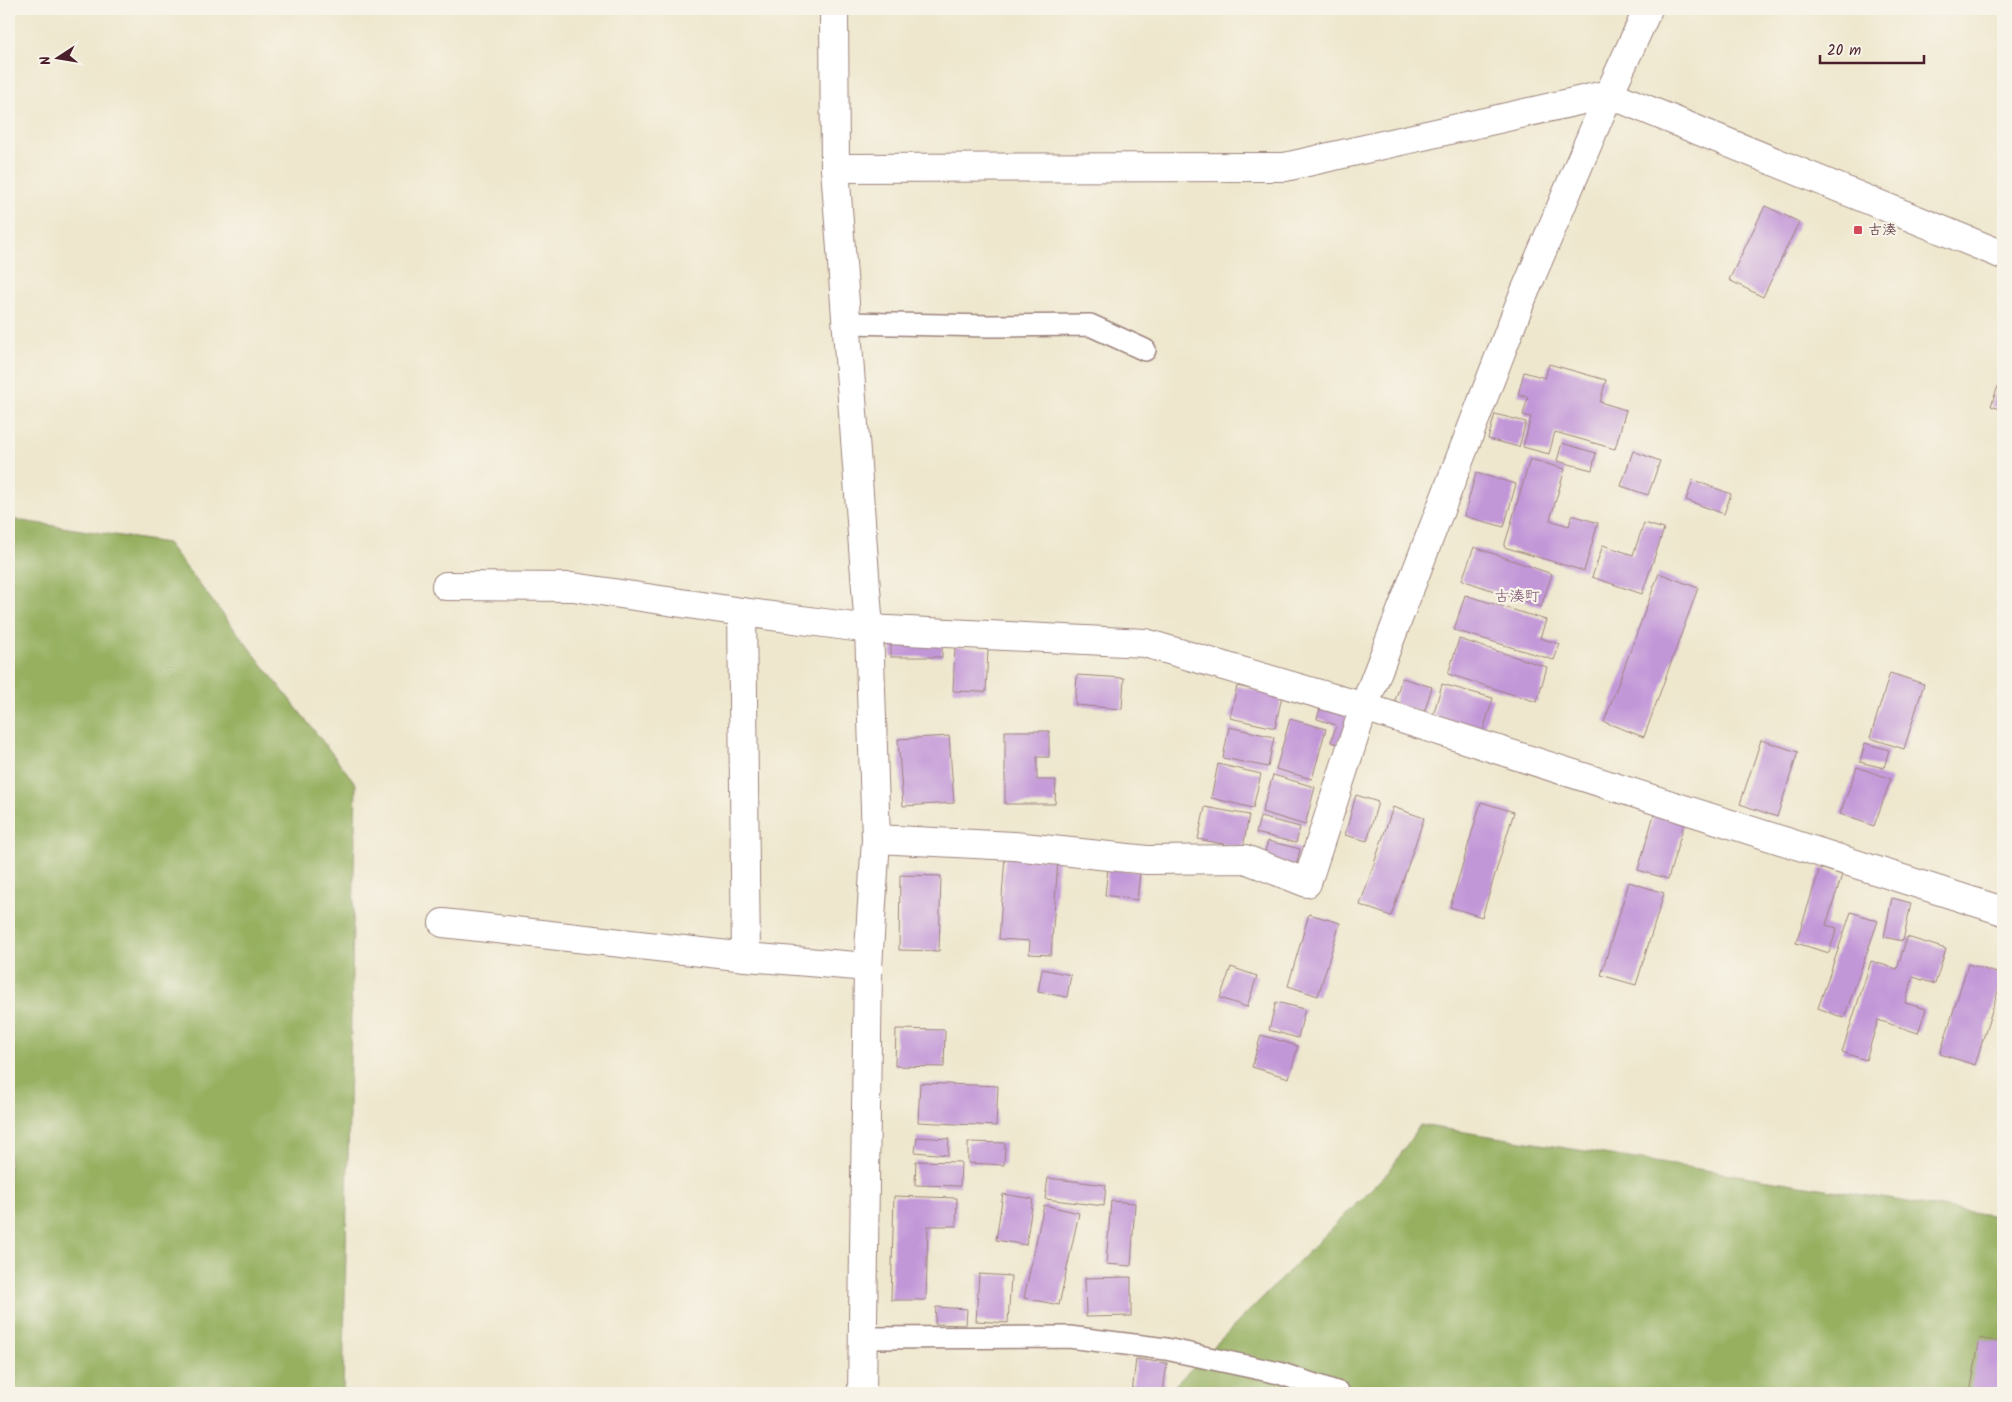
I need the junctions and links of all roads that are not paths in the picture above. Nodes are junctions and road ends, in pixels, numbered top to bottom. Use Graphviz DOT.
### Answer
graph roads {
  1 [pos="834,9"];
  2 [pos="1648,9"];
  3 [pos="1609,94"];
  4 [pos="835,168"];
  5 [pos="2003,255"];
  6 [pos="847,323"];
  7 [pos="1145,350"];
  8 [pos="446,586"];
  9 [pos="742,612"];
  10 [pos="869,628"];
  11 [pos="1364,706"];
  12 [pos="876,839"];
  13 [pos="2003,911"];
  14 [pos="443,922"];
  15 [pos="746,957"];
  16 [pos="868,967"];
  17 [pos="864,1338"];
  18 [pos="862,1393"];
  19 [pos="1339,1393"];
  1 -- 4 [label="street"];
  2 -- 3 [label="street"];
  3 -- 4 [label="street"];
  3 -- 5 [label="street"];
  3 -- 11 [label="street"];
  4 -- 6 [label="street"];
  6 -- 7 [label="lane"];
  6 -- 10 [label="street"];
  8 -- 9 [label="street"];
  9 -- 10 [label="street"];
  9 -- 15 [label="street"];
  10 -- 11 [label="street"];
  10 -- 12 [label="street"];
  11 -- 12 [label="street"];
  11 -- 13 [label="street"];
  12 -- 16 [label="street"];
  14 -- 15 [label="street"];
  15 -- 16 [label="street"];
  16 -- 17 [label="street"];
  17 -- 18 [label="street"];
  17 -- 19 [label="lane"];
}
